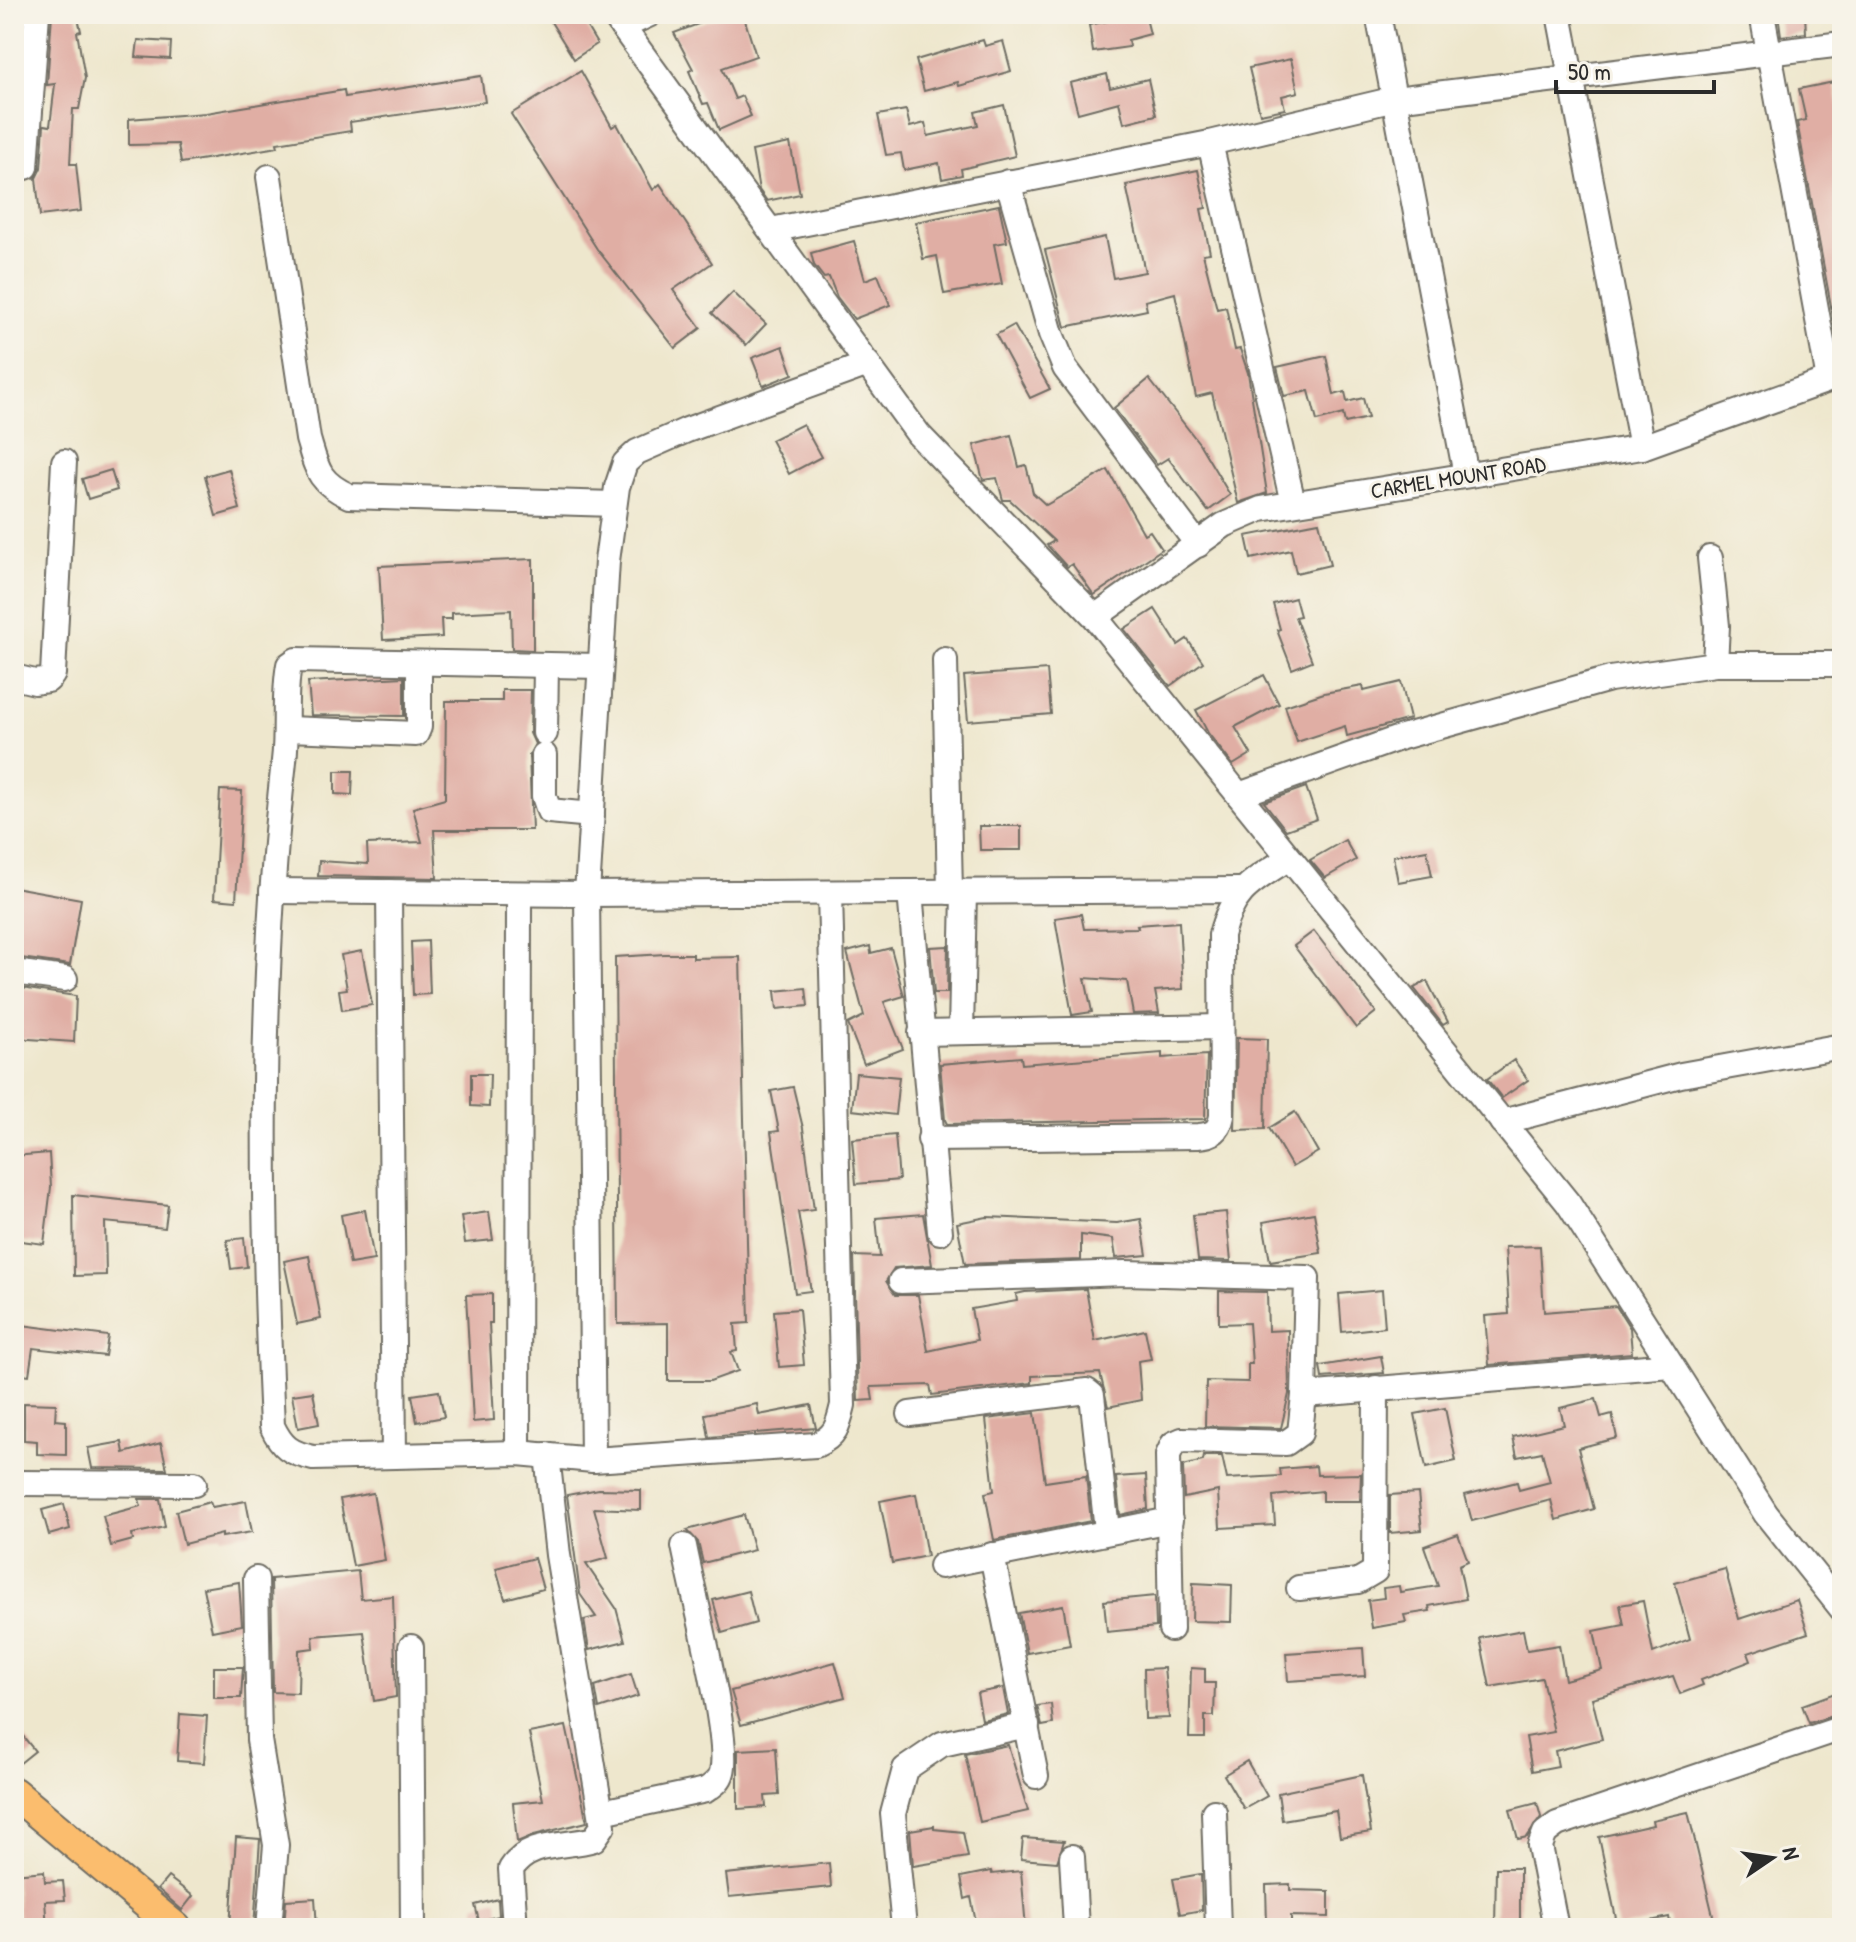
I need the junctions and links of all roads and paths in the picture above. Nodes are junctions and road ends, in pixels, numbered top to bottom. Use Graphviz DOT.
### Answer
graph roads {
  1 [pos="37,14"];
  2 [pos="650,14"];
  3 [pos="1378,14"];
  4 [pos="1559,14"];
  5 [pos="1762,14"];
  6 [pos="618,21"];
  7 [pos="1842,44"];
  8 [pos="1768,53"];
  9 [pos="1571,76"];
  10 [pos="1395,99"];
  11 [pos="1210,143"];
  12 [pos="26,167"];
  13 [pos="269,177"];
  14 [pos="1008,182"];
  15 [pos="771,230"];
  16 [pos="868,364"];
  17 [pos="1835,378"];
  18 [pos="1642,447"];
  19 [pos="64,462"];
  20 [pos="1466,475"];
  21 [pos="1293,503"];
  22 [pos="614,504"];
  23 [pos="1198,545"];
  24 [pos="1710,558"];
  25 [pos="1095,617"];
  26 [pos="945,660"];
  27 [pos="419,663"];
  28 [pos="1715,664"];
  29 [pos="1842,664"];
  30 [pos="546,665"];
  31 [pos="600,666"];
  32 [pos="14,677"];
  33 [pos="288,729"];
  34 [pos="1239,795"];
  35 [pos="592,815"];
  36 [pos="1289,858"];
  37 [pos="1241,890"];
  38 [pos="272,891"];
  39 [pos="389,892"];
  40 [pos="910,892"];
  41 [pos="957,892"];
  42 [pos="830,893"];
  43 [pos="519,894"];
  44 [pos="587,894"];
  45 [pos="14,972"];
  46 [pos="65,979"];
  47 [pos="1221,1027"];
  48 [pos="961,1032"];
  49 [pos="921,1033"];
  50 [pos="1842,1046"];
  51 [pos="1502,1122"];
  52 [pos="930,1139"];
  53 [pos="940,1232"];
  54 [pos="901,1281"];
  55 [pos="1671,1365"];
  56 [pos="1376,1388"];
  57 [pos="1304,1395"];
  58 [pos="910,1414"];
  59 [pos="518,1453"];
  60 [pos="547,1455"];
  61 [pos="394,1456"];
  62 [pos="593,1460"];
  63 [pos="14,1483"];
  64 [pos="194,1484"];
  65 [pos="1170,1520"];
  66 [pos="1107,1530"];
  67 [pos="684,1546"];
  68 [pos="992,1555"];
  69 [pos="941,1566"];
  70 [pos="256,1579"];
  71 [pos="1299,1588"];
  72 [pos="1842,1609"];
  73 [pos="1171,1629"];
  74 [pos="411,1647"];
  75 [pos="1027,1725"];
  76 [pos="1842,1728"];
  77 [pos="1036,1776"];
  78 [pos="14,1793"];
  79 [pos="602,1812"];
  80 [pos="1214,1812"];
  81 [pos="1072,1857"];
  82 [pos="176,1928"];
  83 [pos="269,1928"];
  84 [pos="413,1928"];
  85 [pos="515,1928"];
  86 [pos="904,1928"];
  87 [pos="1076,1928"];
  88 [pos="1218,1928"];
  89 [pos="1556,1928"];
  1 -- 12 [label="street"];
  2 -- 6 [label="street"];
  3 -- 10 [label="street"];
  4 -- 9 [label="street"];
  5 -- 8 [label="street"];
  6 -- 15 [label="street"];
  7 -- 8 [label="street"];
  8 -- 9 [label="street"];
  8 -- 17 [label="street"];
  9 -- 10 [label="street"];
  9 -- 18 [label="street"];
  10 -- 11 [label="street"];
  10 -- 20 [label="street"];
  11 -- 14 [label="street"];
  11 -- 21 [label="street"];
  13 -- 22 [label="street"];
  14 -- 15 [label="street"];
  14 -- 23 [label="street"];
  15 -- 16 [label="street"];
  16 -- 22 [label="street"];
  16 -- 25 [label="street"];
  17 -- 18 [label="street, CARMEL MOUNT ROAD"];
  18 -- 20 [label="street, CARMEL MOUNT ROAD"];
  19 -- 32 [label="street"];
  20 -- 21 [label="street, CARMEL MOUNT ROAD"];
  21 -- 23 [label="street, CARMEL MOUNT ROAD"];
  22 -- 31 [label="street"];
  23 -- 25 [label="street, CARMEL MOUNT ROAD"];
  24 -- 28 [label="street"];
  25 -- 34 [label="street"];
  26 -- 41 [label="street"];
  27 -- 30 [label="street"];
  27 -- 33 [label="street"];
  27 -- 33 [label="street"];
  28 -- 29 [label="street"];
  28 -- 34 [label="street"];
  30 -- 31 [label="street"];
  30 -- 35 [label="street"];
  31 -- 35 [label="street"];
  33 -- 38 [label="street"];
  34 -- 36 [label="street"];
  35 -- 44 [label="street"];
  36 -- 37 [label="street"];
  36 -- 51 [label="street"];
  37 -- 41 [label="street"];
  37 -- 47 [label="street"];
  38 -- 39 [label="street"];
  38 -- 61 [label="street"];
  39 -- 43 [label="street"];
  39 -- 61 [label="street"];
  40 -- 41 [label="street"];
  40 -- 42 [label="street"];
  40 -- 49 [label="street"];
  41 -- 48 [label="street"];
  42 -- 44 [label="street"];
  42 -- 62 [label="street"];
  43 -- 44 [label="street"];
  43 -- 59 [label="street"];
  44 -- 62 [label="street"];
  45 -- 46 [label="street"];
  47 -- 48 [label="street"];
  47 -- 52 [label="street"];
  48 -- 49 [label="street"];
  49 -- 52 [label="street"];
  50 -- 51 [label="street"];
  51 -- 55 [label="street"];
  52 -- 53 [label="street"];
  54 -- 57 [label="street"];
  55 -- 56 [label="street"];
  55 -- 72 [label="street"];
  56 -- 57 [label="street"];
  56 -- 71 [label="street"];
  57 -- 65 [label="street"];
  58 -- 66 [label="street"];
  59 -- 60 [label="street"];
  59 -- 61 [label="street"];
  60 -- 62 [label="street"];
  60 -- 79 [label="street"];
  63 -- 64 [label="street"];
  65 -- 66 [label="street"];
  65 -- 73 [label="street"];
  66 -- 68 [label="street"];
  67 -- 79 [label="street"];
  68 -- 69 [label="street"];
  68 -- 75 [label="street"];
  70 -- 83 [label="street"];
  74 -- 84 [label="street"];
  75 -- 77 [label="street"];
  75 -- 86 [label="street"];
  76 -- 89 [label="street"];
  78 -- 82 [label="main road"];
  79 -- 85 [label="street"];
  80 -- 88 [label="street"];
  81 -- 87 [label="street"];
}
